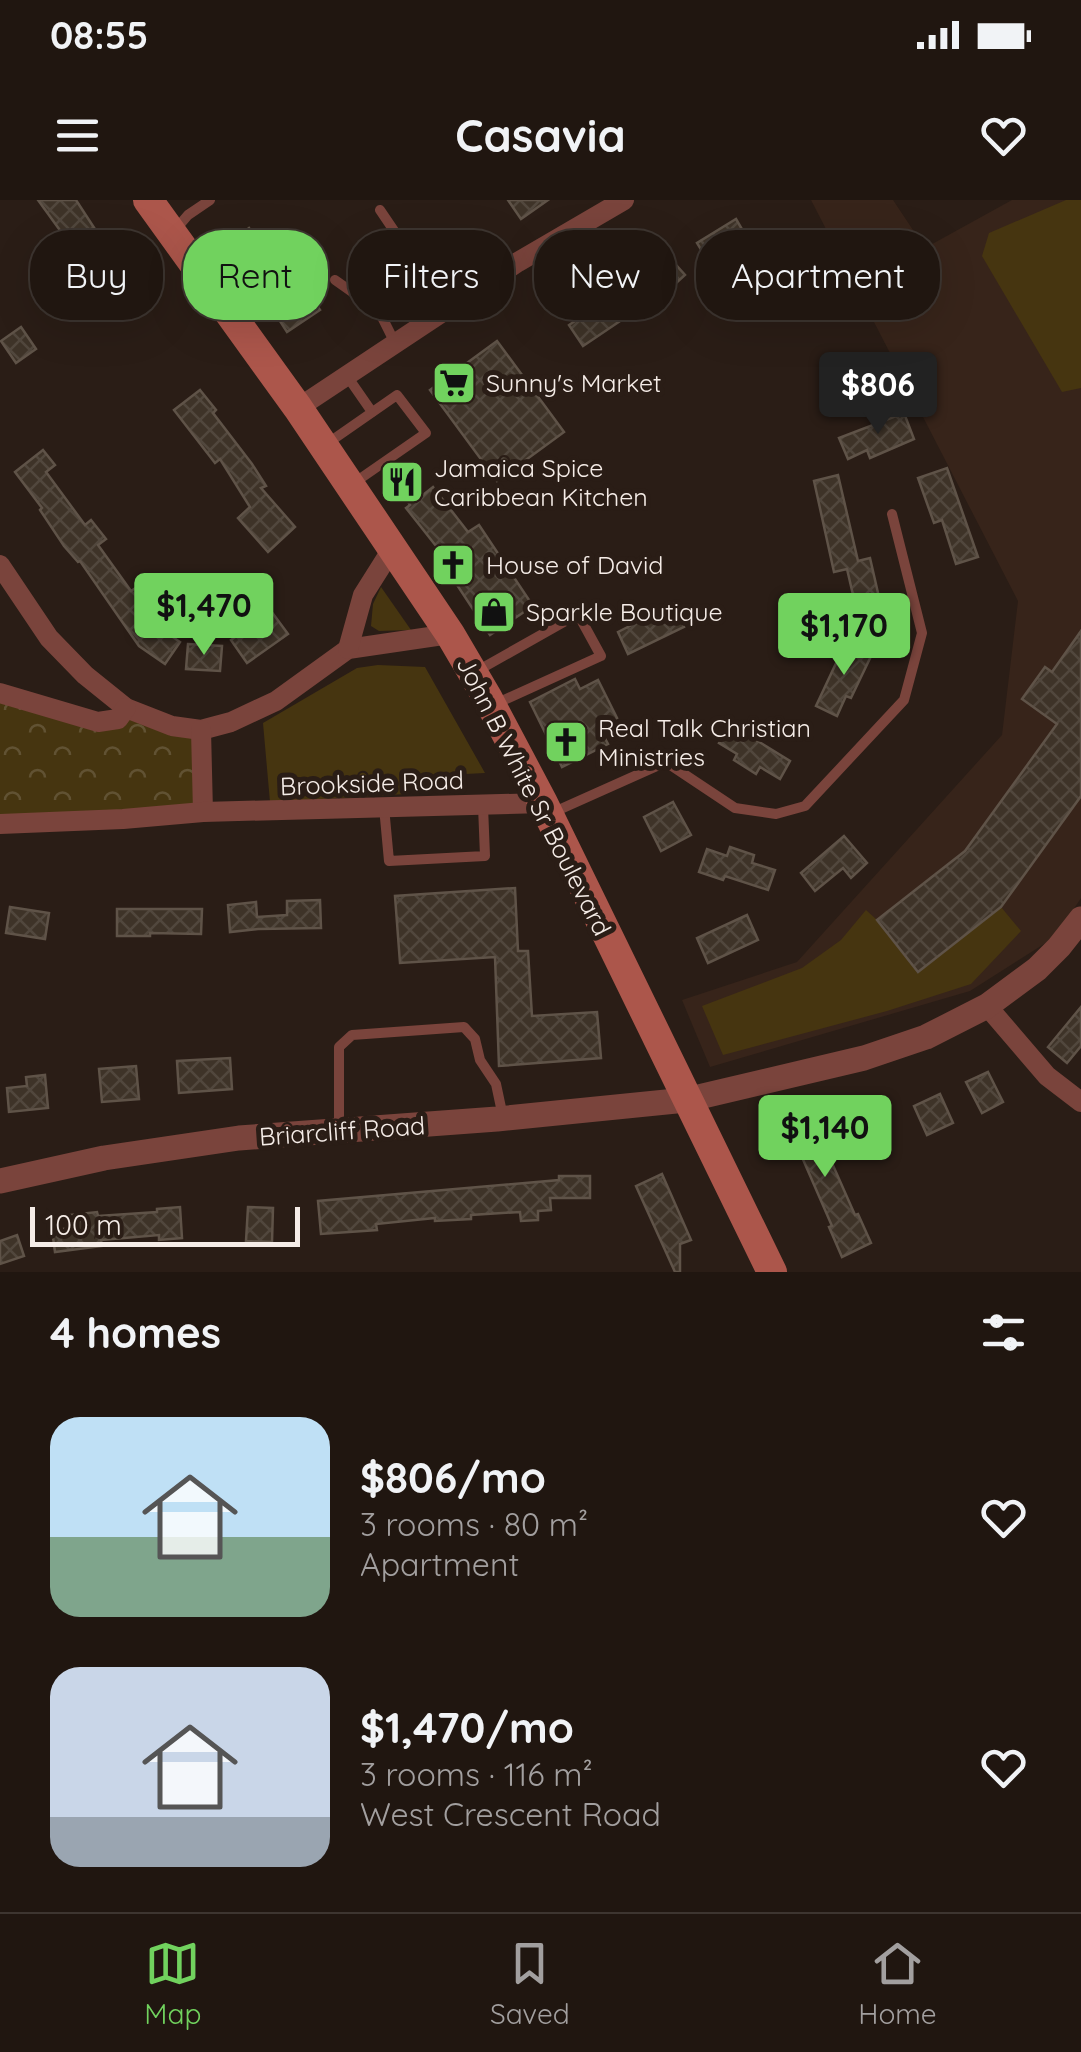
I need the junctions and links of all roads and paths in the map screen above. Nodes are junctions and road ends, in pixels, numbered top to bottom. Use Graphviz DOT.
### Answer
graph roads {
  1 [pos="148,200"];
  2 [pos="210,200"];
  3 [pos="624,200"];
  4 [pos="380,210"];
  5 [pos="394,230"];
  6 [pos="172,234"];
  7 [pos="514,265"];
  8 [pos="335,280"];
  9 [pos="432,320"];
  10 [pos="396,344"];
  11 [pos="347,376"];
  12 [pos="298,408"];
  13 [pos="372,412"];
  14 [pos="323,447"];
  15 [pos="350,486"];
  16 [pos="892,514"];
  17 [pos="392,549"];
  18 [pos="0,565"];
  19 [pos="450,634"];
  20 [pos="348,649"];
  21 [pos="473,673"];
  22 [pos="0,693"];
  23 [pos="492,706"];
  24 [pos="126,708"];
  25 [pos="201,730"];
  26 [pos="483,806"];
  27 [pos="384,807"];
  28 [pos="545,809"];
  29 [pos="204,812"];
  30 [pos="0,824"];
  31 [pos="1081,920"];
  32 [pos="987,1006"];
  33 [pos="686,1100"];
  34 [pos="1081,1102"];
  35 [pos="504,1118"];
  36 [pos="340,1130"];
  37 [pos="0,1182"];
  38 [pos="772,1272"];
  1 -- 6 [label="main road, John B White Sr Boulevard"];
  2 -- 6 [label="lane"];
  3 -- 7 [label="street"];
  4 -- 5 [label="lane"];
  6 -- 12 [label="main road, John B White Sr Boulevard"];
  8 -- 10 [label="lane"];
  9 -- 10 [label="street"];
  10 -- 11 [label="street"];
  11 -- 12 [label="street"];
  11 -- 13 [label="lane"];
  12 -- 14 [label="main road, John B White Sr Boulevard"];
  13 -- 14 [label="lane"];
  13 -- 15 [label="lane"];
  14 -- 15 [label="main road, John B White Sr Boulevard"];
  15 -- 17 [label="main road, John B White Sr Boulevard"];
  16 -- 28 [label="lane"];
  17 -- 19 [label="main road, John B White Sr Boulevard"];
  17 -- 20 [label="street"];
  18 -- 24 [label="street"];
  19 -- 20 [label="street"];
  19 -- 21 [label="main road, John B White Sr Boulevard"];
  20 -- 25 [label="street"];
  21 -- 23 [label="main road, John B White Sr Boulevard"];
  21 -- 23 [label="lane"];
  22 -- 24 [label="street"];
  23 -- 28 [label="main road, John B White Sr Boulevard"];
  24 -- 25 [label="street"];
  25 -- 29 [label="street"];
  26 -- 27 [label="street, Brookside Road"];
  26 -- 27 [label="lane"];
  26 -- 28 [label="street, Brookside Road"];
  27 -- 29 [label="street, Brookside Road"];
  28 -- 33 [label="main road, John B White Sr Boulevard"];
  29 -- 30 [label="street, Brookside Road"];
  31 -- 32 [label="street, Briarcliff Road"];
  32 -- 33 [label="street, Briarcliff Road"];
  32 -- 34 [label="street"];
  33 -- 35 [label="street, Briarcliff Road"];
  33 -- 38 [label="main road, John B White Sr Boulevard"];
  35 -- 36 [label="street, Briarcliff Road"];
  35 -- 36 [label="lane"];
  36 -- 37 [label="street, Briarcliff Road"];
}
